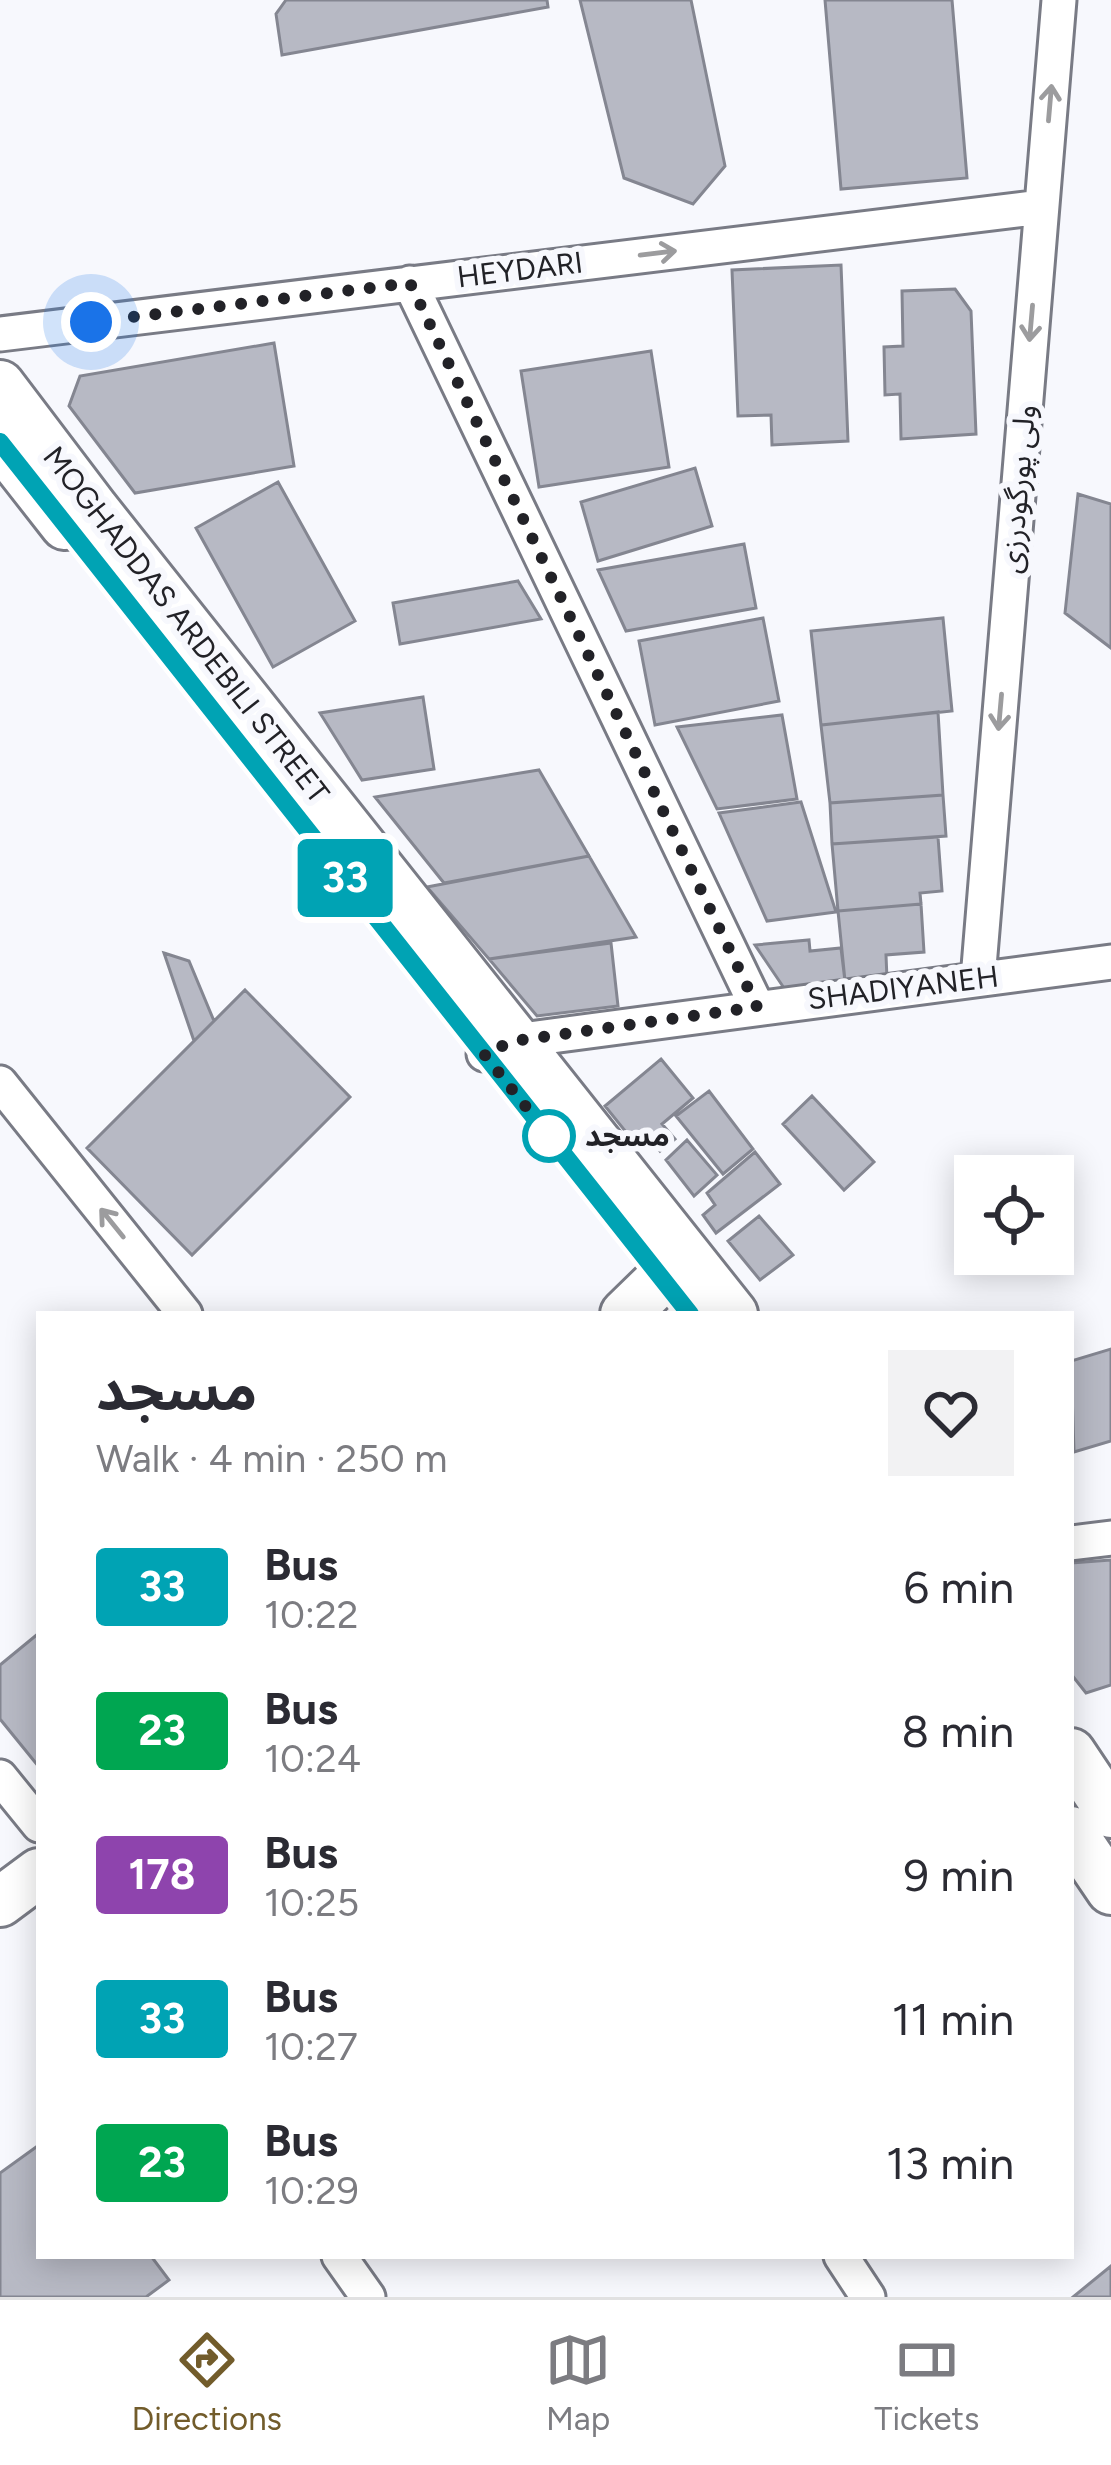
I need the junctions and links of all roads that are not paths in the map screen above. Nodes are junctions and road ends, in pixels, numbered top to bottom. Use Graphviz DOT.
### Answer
graph roads {
  1 [pos="1059,0"];
  2 [pos="1041,207"];
  3 [pos="410,283"];
  4 [pos="0,334"];
  5 [pos="0,385"];
  6 [pos="0,442"];
  7 [pos="1111,962"];
  8 [pos="978,979"];
  9 [pos="757,1007"];
  10 [pos="499,1048"];
  11 [pos="0,1083"];
  12 [pos="680,1284"];
  13 [pos="183,1311"];
  14 [pos="630,1311"];
  15 [pos="728,1311"];
  16 [pos="1111,1538"];
  17 [pos="1074,1543"];
  18 [pos="1074,1758"];
  19 [pos="0,1777"];
  20 [pos="1111,1813"];
  21 [pos="36,1821"];
  22 [pos="1074,1835"];
  23 [pos="36,1875"];
  24 [pos="1111,1890"];
  25 [pos="0,1902"];
  26 [pos="341,2259"];
  27 [pos="843,2259"];
  28 [pos="368,2297"];
  29 [pos="868,2297"];
  2 -- 1 [label="street, ولی پورگودرزی, one-way"];
  3 -- 2 [label="street, HEYDARI, one-way"];
  2 -- 8 [label="street, ولی پورگودرزی, one-way"];
  3 -- 4 [label="street, HEYDARI"];
  3 -- 9 [label="street"];
  5 -- 10 [label="main road, MOGHADDAS ARDEBILI STREET"];
  6 -- 10 [label="main road, MOGHADDAS ARDEBILI STREET"];
  7 -- 8 [label="street, SHADIYANEH"];
  8 -- 9 [label="street, SHADIYANEH"];
  9 -- 10 [label="street, SHADIYANEH"];
  10 -- 12 [label="main road, MOGHADDAS ARDEBILI STREET"];
  13 -- 11 [label="street, one-way"];
  12 -- 14 [label="main road"];
  12 -- 15 [label="main road, MOGHADDAS ARDEBILI STREET"];
  16 -- 17 [label="street"];
  18 -- 20 [label="main road"];
  19 -- 21 [label="street"];
  22 -- 24 [label="main road"];
  23 -- 25 [label="main road"];
  26 -- 28 [label="street"];
  27 -- 29 [label="street"];
}
